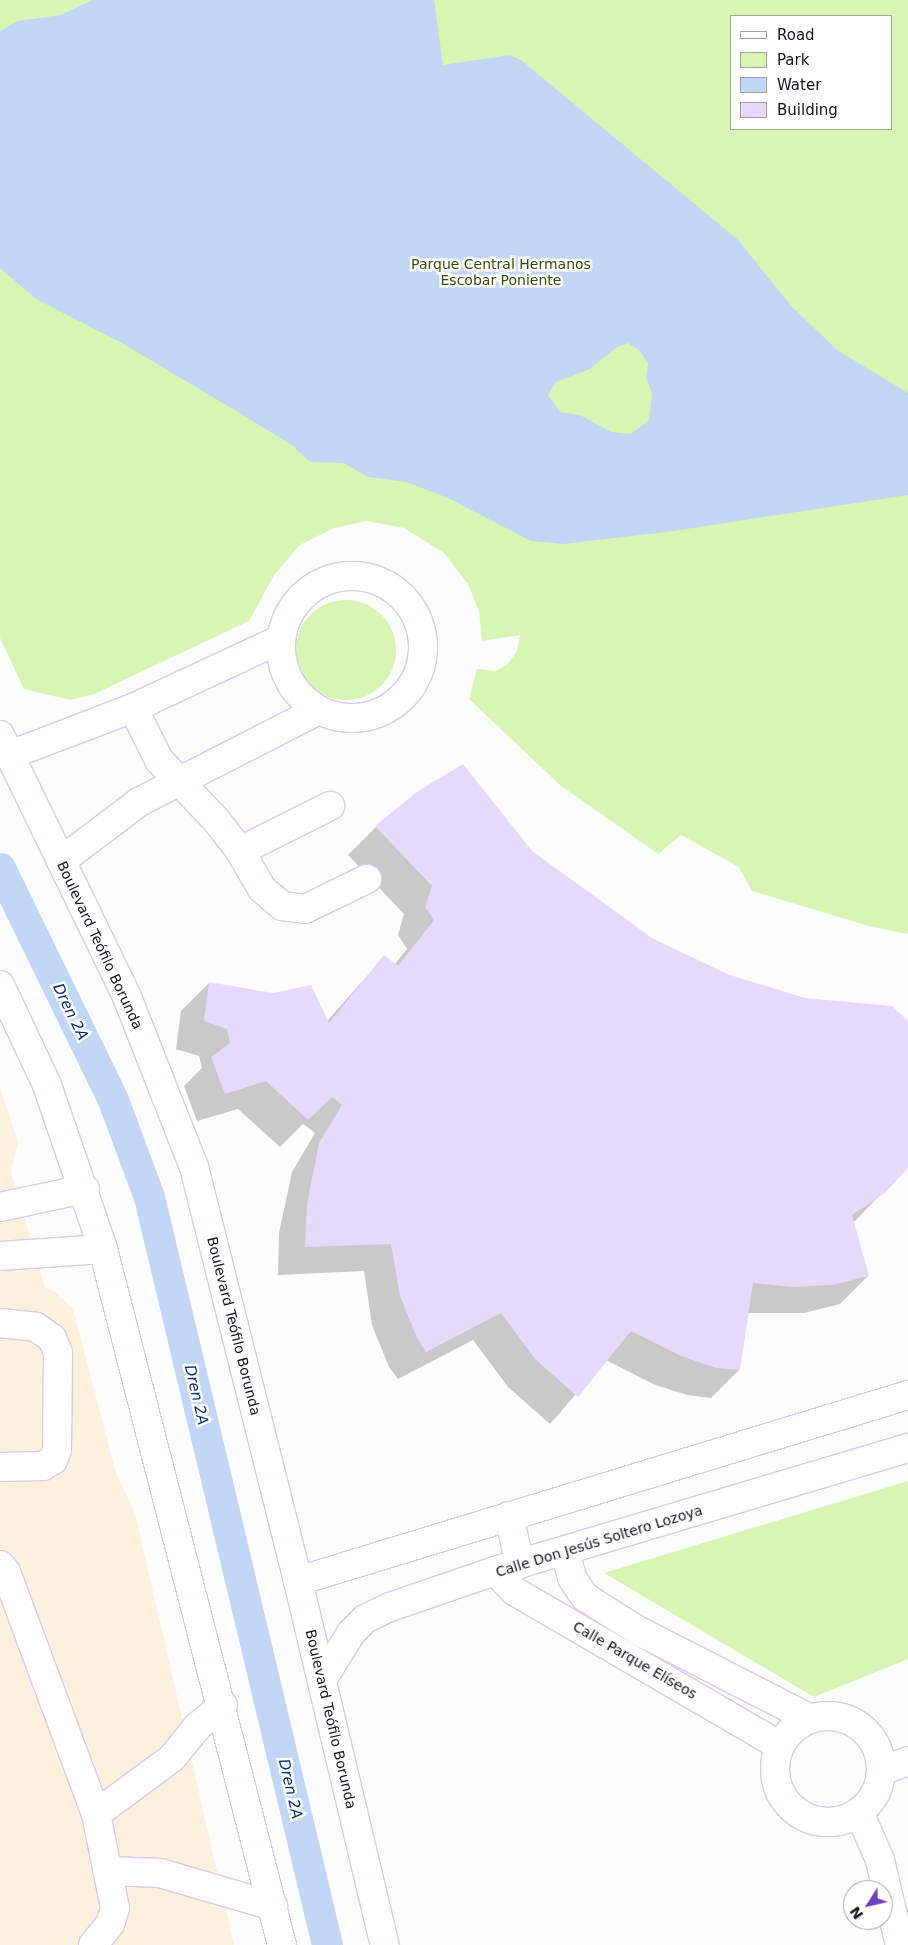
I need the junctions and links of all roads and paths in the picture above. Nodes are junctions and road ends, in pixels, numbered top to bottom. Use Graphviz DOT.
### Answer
graph roads {
  1 [pos="281,639"];
  2 [pos="133,708"];
  3 [pos="319,710"];
  4 [pos="5,745"];
  5 [pos="178,783"];
  6 [pos="330,806"];
  7 [pos="240,851"];
  8 [pos="61,862"];
  9 [pos="368,879"];
  10 [pos="0,986"];
  11 [pos="85,1189"];
  12 [pos="0,1207"];
  13 [pos="103,1249"];
  14 [pos="0,1256"];
  15 [pos="0,1323"];
  16 [pos="908,1395"];
  17 [pos="908,1448"];
  18 [pos="0,1467"];
  19 [pos="508,1516"];
  20 [pos="565,1551"];
  21 [pos="0,1565"];
  22 [pos="508,1568"];
  23 [pos="298,1581"];
  24 [pos="637,1630"];
  25 [pos="623,1653"];
  26 [pos="322,1680"];
  27 [pos="223,1705"];
  28 [pos="809,1718"];
  29 [pos="779,1745"];
  30 [pos="908,1761"];
  31 [pos="881,1771"];
  32 [pos="859,1812"];
  33 [pos="96,1814"];
  34 [pos="110,1871"];
  35 [pos="274,1906"];
  36 [pos="93,1945"];
  37 [pos="282,1945"];
  38 [pos="385,1945"];
  39 [pos="900,1945"];
  1 -- 2 [label="street"];
  1 -- 3 [label="street"];
  1 -- 3 [label="street"];
  2 -- 4 [label="street"];
  2 -- 5 [label="street"];
  3 -- 5 [label="street"];
  4 -- 8 [label="street, Boulevard Teófilo Borunda"];
  5 -- 7 [label="street"];
  5 -- 8 [label="street"];
  6 -- 7 [label="street"];
  7 -- 9 [label="street"];
  8 -- 23 [label="street, Boulevard Teófilo Borunda"];
  10 -- 11 [label="street"];
  11 -- 12 [label="street"];
  11 -- 13 [label="street"];
  13 -- 14 [label="street"];
  13 -- 27 [label="street"];
  15 -- 18 [label="street"];
  16 -- 19 [label="street"];
  17 -- 20 [label="street, Calle Don Jesús Soltero Lozoya"];
  19 -- 22 [label="street"];
  19 -- 23 [label="street"];
  20 -- 22 [label="street, Calle Don Jesús Soltero Lozoya"];
  20 -- 24 [label="street, Calle Parque Elíseos"];
  21 -- 33 [label="street"];
  22 -- 25 [label="street, Calle Parque Elíseos"];
  22 -- 26 [label="street, Calle Don Jesús Soltero Lozoya"];
  23 -- 26 [label="street, Boulevard Teófilo Borunda"];
  24 -- 25 [label="street"];
  24 -- 28 [label="street, Calle Parque Elíseos"];
  25 -- 29 [label="street, Calle Parque Elíseos"];
  26 -- 38 [label="street, Boulevard Teófilo Borunda"];
  27 -- 33 [label="street"];
  27 -- 35 [label="street"];
  28 -- 29 [label="street"];
  28 -- 31 [label="street"];
  29 -- 32 [label="street"];
  30 -- 31 [label="street"];
  31 -- 32 [label="street"];
  32 -- 39 [label="street"];
  33 -- 34 [label="street"];
  34 -- 35 [label="street"];
  34 -- 36 [label="street"];
  35 -- 37 [label="street"];
}
